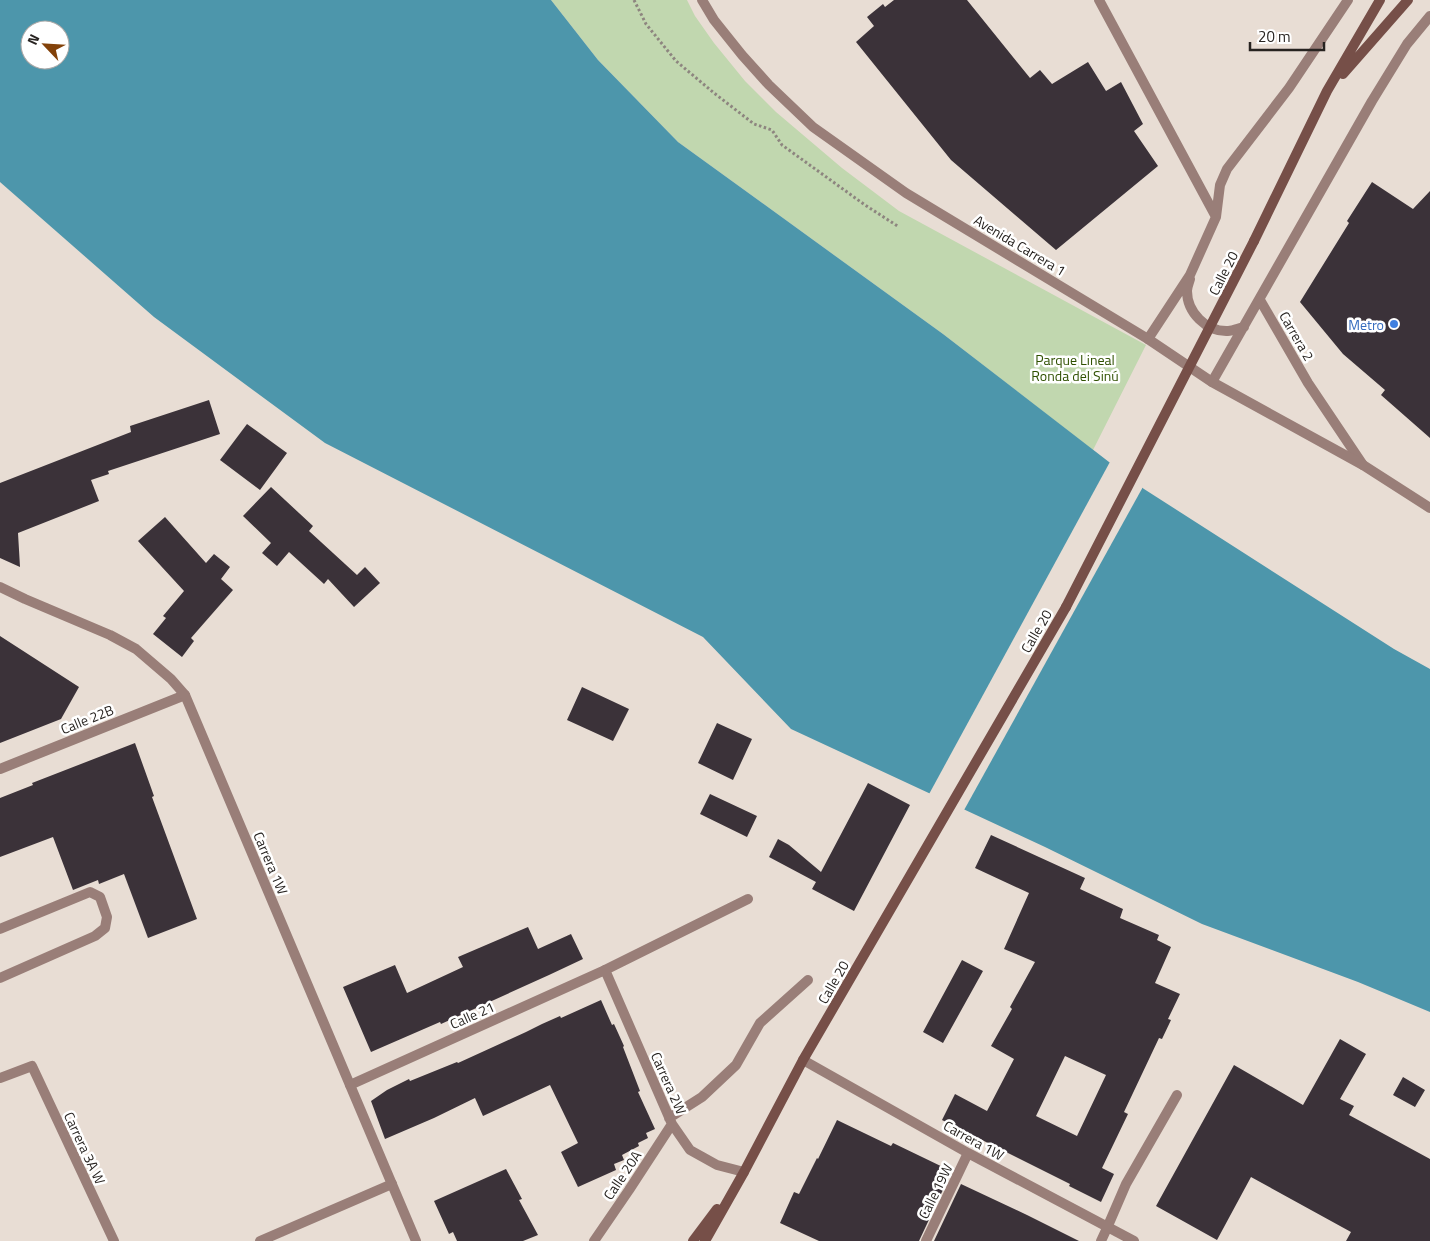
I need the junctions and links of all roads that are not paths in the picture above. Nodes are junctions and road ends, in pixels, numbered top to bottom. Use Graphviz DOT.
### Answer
graph roads {
  1 [pos="702,0"];
  2 [pos="1099,0"];
  3 [pos="1348,0"];
  4 [pos="1380,0"];
  5 [pos="1408,0"];
  6 [pos="1430,16"];
  7 [pos="1327,91"];
  8 [pos="1216,217"];
  9 [pos="1190,275"];
  10 [pos="1260,300"];
  11 [pos="1244,327"];
  12 [pos="1148,338"];
  13 [pos="1212,382"];
  14 [pos="1363,465"];
  15 [pos="1430,508"];
  16 [pos="0,587"];
  17 [pos="185,695"];
  18 [pos="0,769"];
  19 [pos="748,899"];
  20 [pos="0,929"];
  21 [pos="605,970"];
  22 [pos="0,978"];
  23 [pos="808,980"];
  24 [pos="802,1060"];
  25 [pos="0,1078"];
  26 [pos="350,1086"];
  27 [pos="1177,1095"];
  28 [pos="670,1121"];
  29 [pos="968,1153"];
  30 [pos="744,1172"];
  31 [pos="392,1184"];
  32 [pos="1107,1228"];
  33 [pos="114,1241"];
  34 [pos="260,1241"];
  35 [pos="416,1241"];
  36 [pos="594,1241"];
  37 [pos="693,1241"];
  38 [pos="705,1241"];
  39 [pos="926,1241"];
  40 [pos="1101,1241"];
  41 [pos="1134,1241"];
  1 -- 12 [label="street, Avenida Carrera 1"];
  2 -- 8 [label="street"];
  3 -- 8 [label="street"];
  4 -- 7 [label="main road"];
  5 -- 7 [label="main road"];
  6 -- 10 [label="street"];
  7 -- 24 [label="main road, Calle 20, bridge"];
  8 -- 9 [label="street"];
  9 -- 11 [label="street"];
  9 -- 12 [label="street"];
  10 -- 11 [label="street"];
  10 -- 14 [label="street, Carrera 2"];
  11 -- 13 [label="street"];
  12 -- 13 [label="street, Avenida Carrera 1"];
  13 -- 14 [label="street, Avenida Carrera 1"];
  14 -- 15 [label="street, Avenida Carrera 1"];
  16 -- 17 [label="street, Carrera 1W"];
  17 -- 18 [label="street, Calle 22B"];
  17 -- 26 [label="street, Carrera 1W"];
  19 -- 21 [label="street, Calle 21"];
  20 -- 22 [label="street"];
  21 -- 26 [label="street, Calle 21"];
  21 -- 28 [label="street, Carrera 2W"];
  23 -- 28 [label="street"];
  24 -- 29 [label="street, Carrera 1W"];
  24 -- 30 [label="main road, Calle 20"];
  25 -- 33 [label="street, Carrera 3A W"];
  26 -- 31 [label="street, Carrera 1W"];
  27 -- 32 [label="street"];
  28 -- 30 [label="street, Carrera 2W"];
  28 -- 36 [label="street, Calle 20A"];
  29 -- 32 [label="street, Carrera 1W"];
  29 -- 39 [label="street, Calle 19W"];
  30 -- 37 [label="main road, Calle 20"];
  30 -- 38 [label="main road, Calle 20"];
  31 -- 34 [label="street"];
  31 -- 35 [label="street, Carrera 1W"];
  32 -- 40 [label="street"];
  32 -- 41 [label="street, Carrera 1W"];
}
